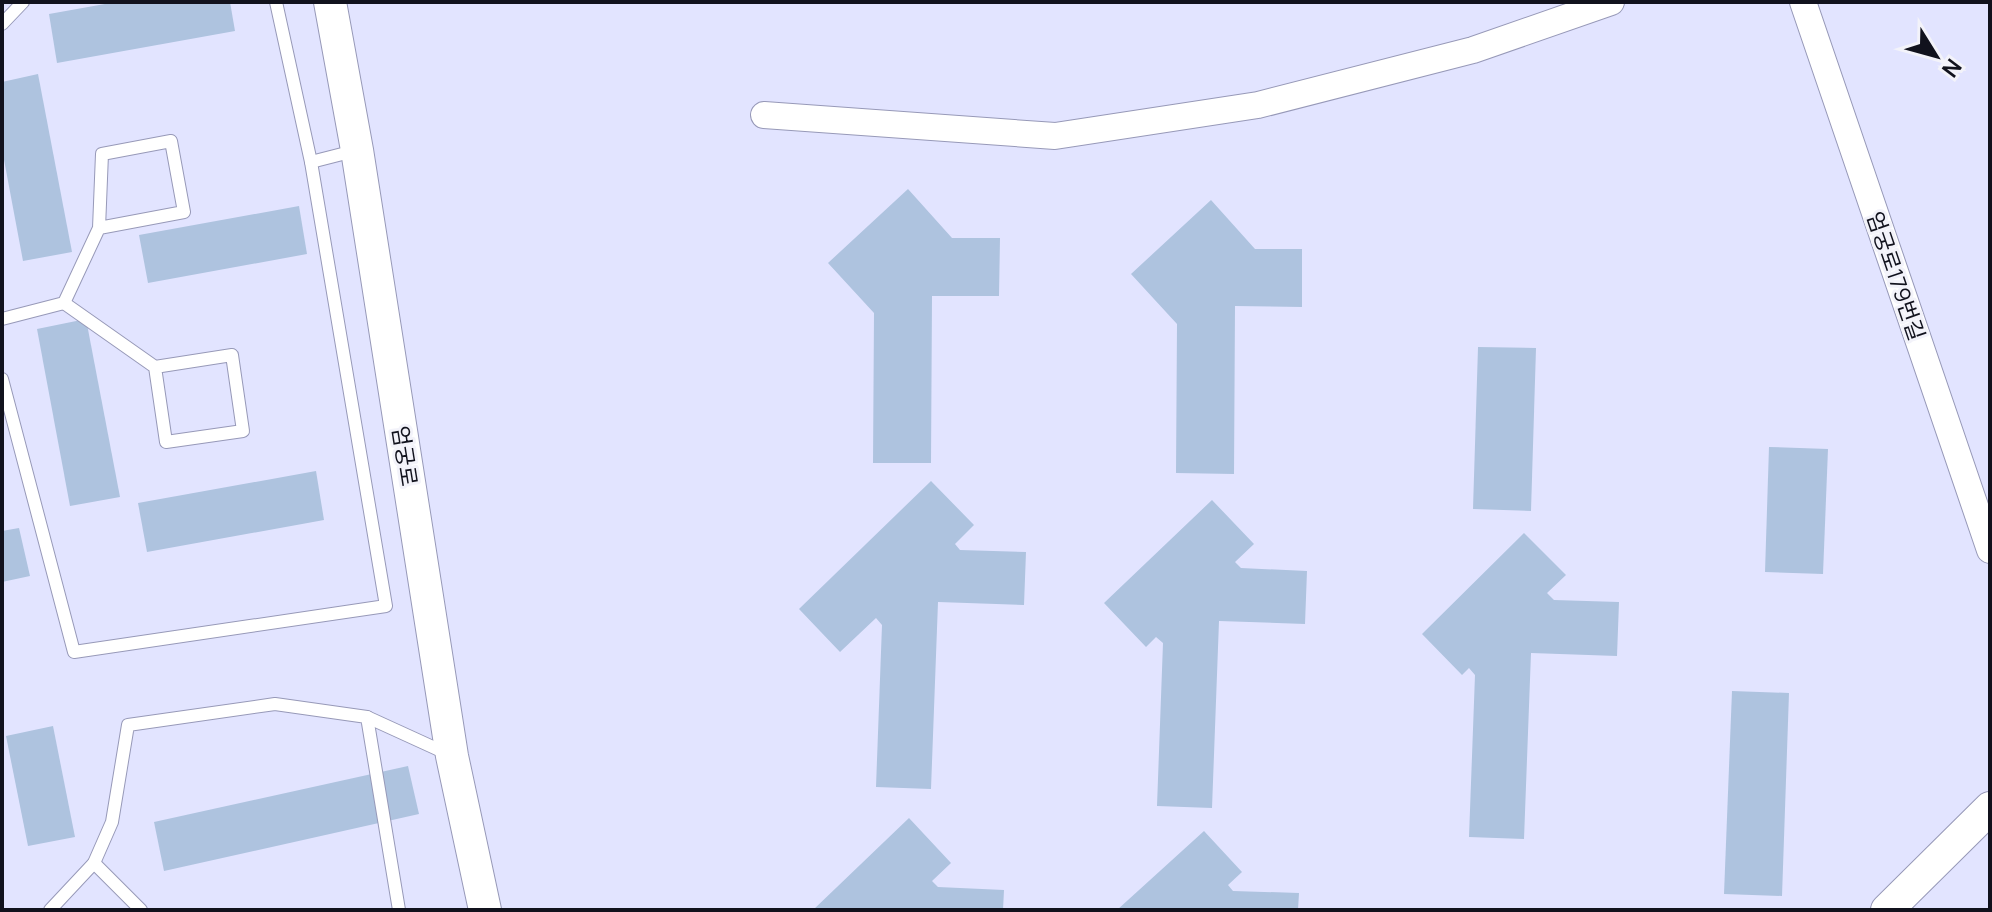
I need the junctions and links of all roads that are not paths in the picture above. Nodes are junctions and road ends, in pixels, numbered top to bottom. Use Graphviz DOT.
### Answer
graph roads {
  1 [pos="23,2"];
  2 [pos="276,2"];
  3 [pos="330,2"];
  4 [pos="1611,2"];
  5 [pos="1803,2"];
  6 [pos="2,24"];
  7 [pos="764,115"];
  8 [pos="357,150"];
  9 [pos="311,162"];
  10 [pos="99,228"];
  11 [pos="64,303"];
  12 [pos="2,319"];
  13 [pos="155,367"];
  14 [pos="2,379"];
  15 [pos="1990,550"];
  16 [pos="367,717"];
  17 [pos="452,756"];
  18 [pos="1990,808"];
  19 [pos="94,863"];
  20 [pos="50,910"];
  21 [pos="141,910"];
  22 [pos="399,910"];
  23 [pos="485,910"];
  24 [pos="1887,910"];
  1 -- 6 [label="lane"];
  2 -- 9 [label="lane"];
  3 -- 8 [label="street, 엄궁로"];
  4 -- 7 [label="street"];
  5 -- 15 [label="street, 엄궁로179번길"];
  8 -- 9 [label="lane"];
  8 -- 17 [label="street, 엄궁로"];
  9 -- 14 [label="lane"];
  10 -- 10 [label="lane"];
  10 -- 11 [label="lane"];
  11 -- 12 [label="lane"];
  11 -- 13 [label="lane"];
  13 -- 13 [label="lane"];
  16 -- 17 [label="lane"];
  16 -- 19 [label="lane"];
  16 -- 22 [label="lane"];
  17 -- 23 [label="street, 엄궁로"];
  18 -- 24 [label="street"];
  19 -- 20 [label="lane"];
  19 -- 21 [label="lane"];
}
